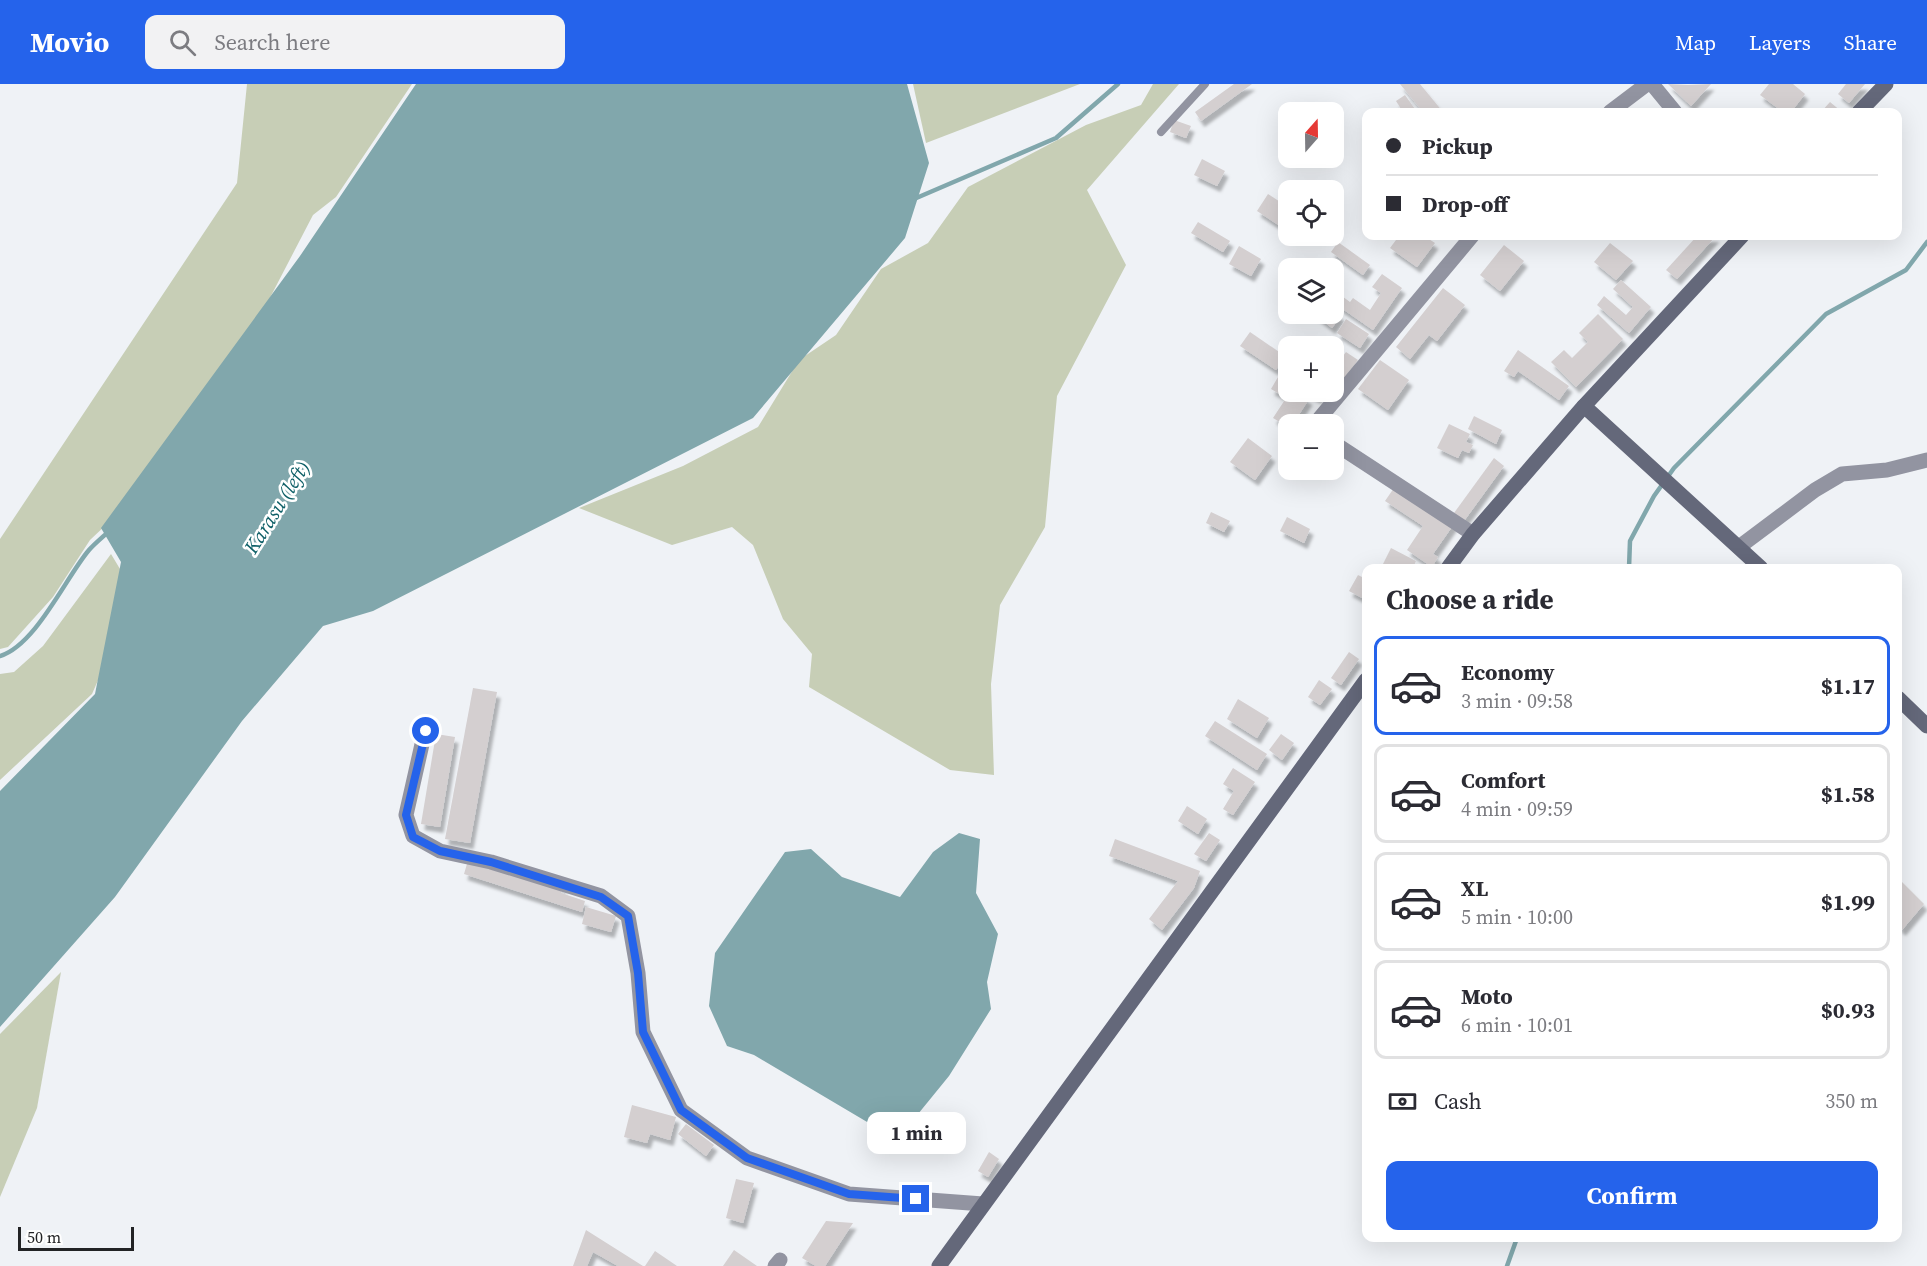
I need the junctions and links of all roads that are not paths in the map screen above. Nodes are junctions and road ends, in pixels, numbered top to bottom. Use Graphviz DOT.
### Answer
graph roads {
  1 [pos="1205,84"];
  2 [pos="1650,84"];
  3 [pos="1886,84"];
  4 [pos="1616,108"];
  5 [pos="1671,108"];
  6 [pos="1863,108"];
  7 [pos="1161,132"];
  8 [pos="1469,240"];
  9 [pos="1736,240"];
  10 [pos="1584,406"];
  11 [pos="1323,414"];
  12 [pos="1344,449"];
  13 [pos="1927,460"];
  14 [pos="1473,534"];
  15 [pos="1738,547"];
  16 [pos="1451,564"];
  17 [pos="1757,564"];
  18 [pos="1362,685"];
  19 [pos="1902,702"];
  20 [pos="1927,726"];
  21 [pos="426,731"];
  22 [pos="983,1204"];
  23 [pos="939,1266"];
  1 -- 7 [label="lane"];
  2 -- 4 [label="street"];
  2 -- 5 [label="street"];
  3 -- 6 [label="main road"];
  8 -- 11 [label="street"];
  9 -- 10 [label="main road"];
  10 -- 14 [label="main road"];
  10 -- 15 [label="main road"];
  12 -- 14 [label="street"];
  13 -- 15 [label="street"];
  14 -- 16 [label="main road"];
  15 -- 17 [label="main road"];
  18 -- 22 [label="main road"];
  19 -- 20 [label="main road"];
  21 -- 22 [label="street"];
  22 -- 23 [label="main road"];
}
